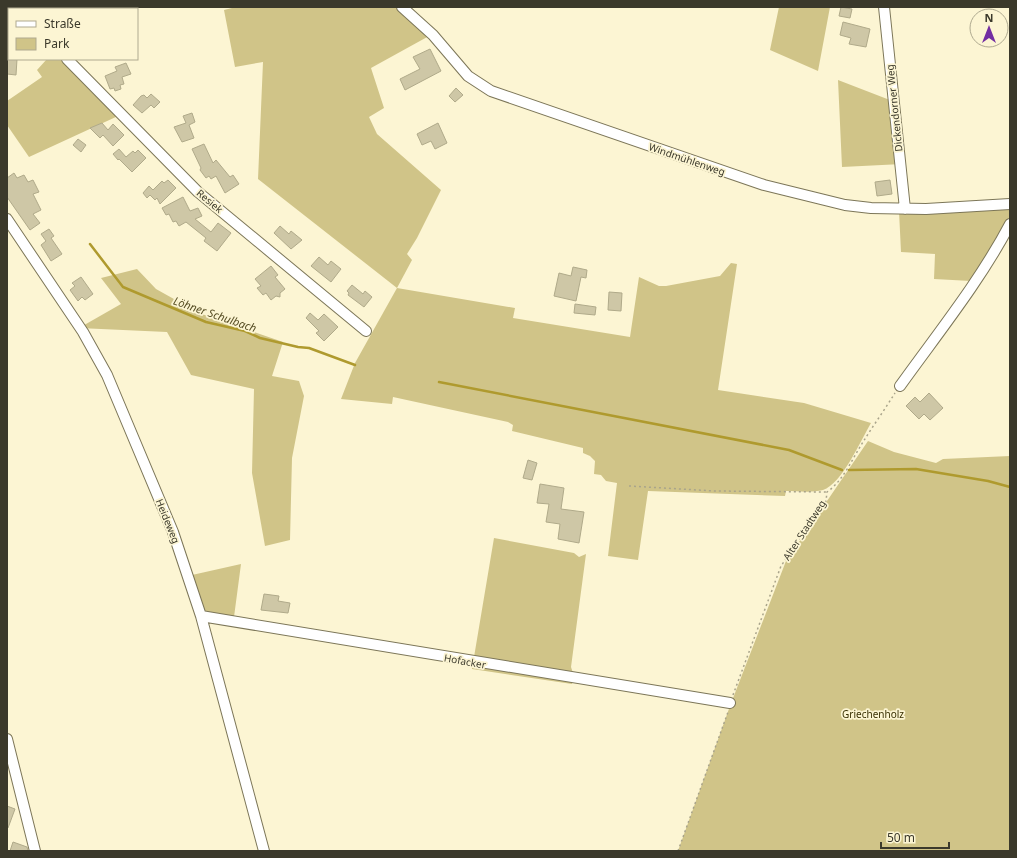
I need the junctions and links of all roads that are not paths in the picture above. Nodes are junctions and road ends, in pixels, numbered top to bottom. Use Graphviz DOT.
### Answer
graph roads {
  1 [pos="402,7"];
  2 [pos="884,7"];
  3 [pos="68,60"];
  4 [pos="1010,204"];
  5 [pos="905,209"];
  6 [pos="7,218"];
  7 [pos="1010,224"];
  8 [pos="366,331"];
  9 [pos="900,386"];
  10 [pos="201,616"];
  11 [pos="730,703"];
  12 [pos="7,739"];
  13 [pos="35,851"];
  14 [pos="264,851"];
  1 -- 5 [label="street, Windmühlenweg"];
  2 -- 5 [label="street, Dickendorner Weg"];
  3 -- 8 [label="street, Resiek"];
  4 -- 5 [label="street, Windmühlenweg"];
  6 -- 10 [label="street, Heideweg"];
  7 -- 9 [label="street"];
  10 -- 11 [label="street, Hofacker"];
  10 -- 14 [label="street, Heideweg"];
  12 -- 13 [label="street"];
}
